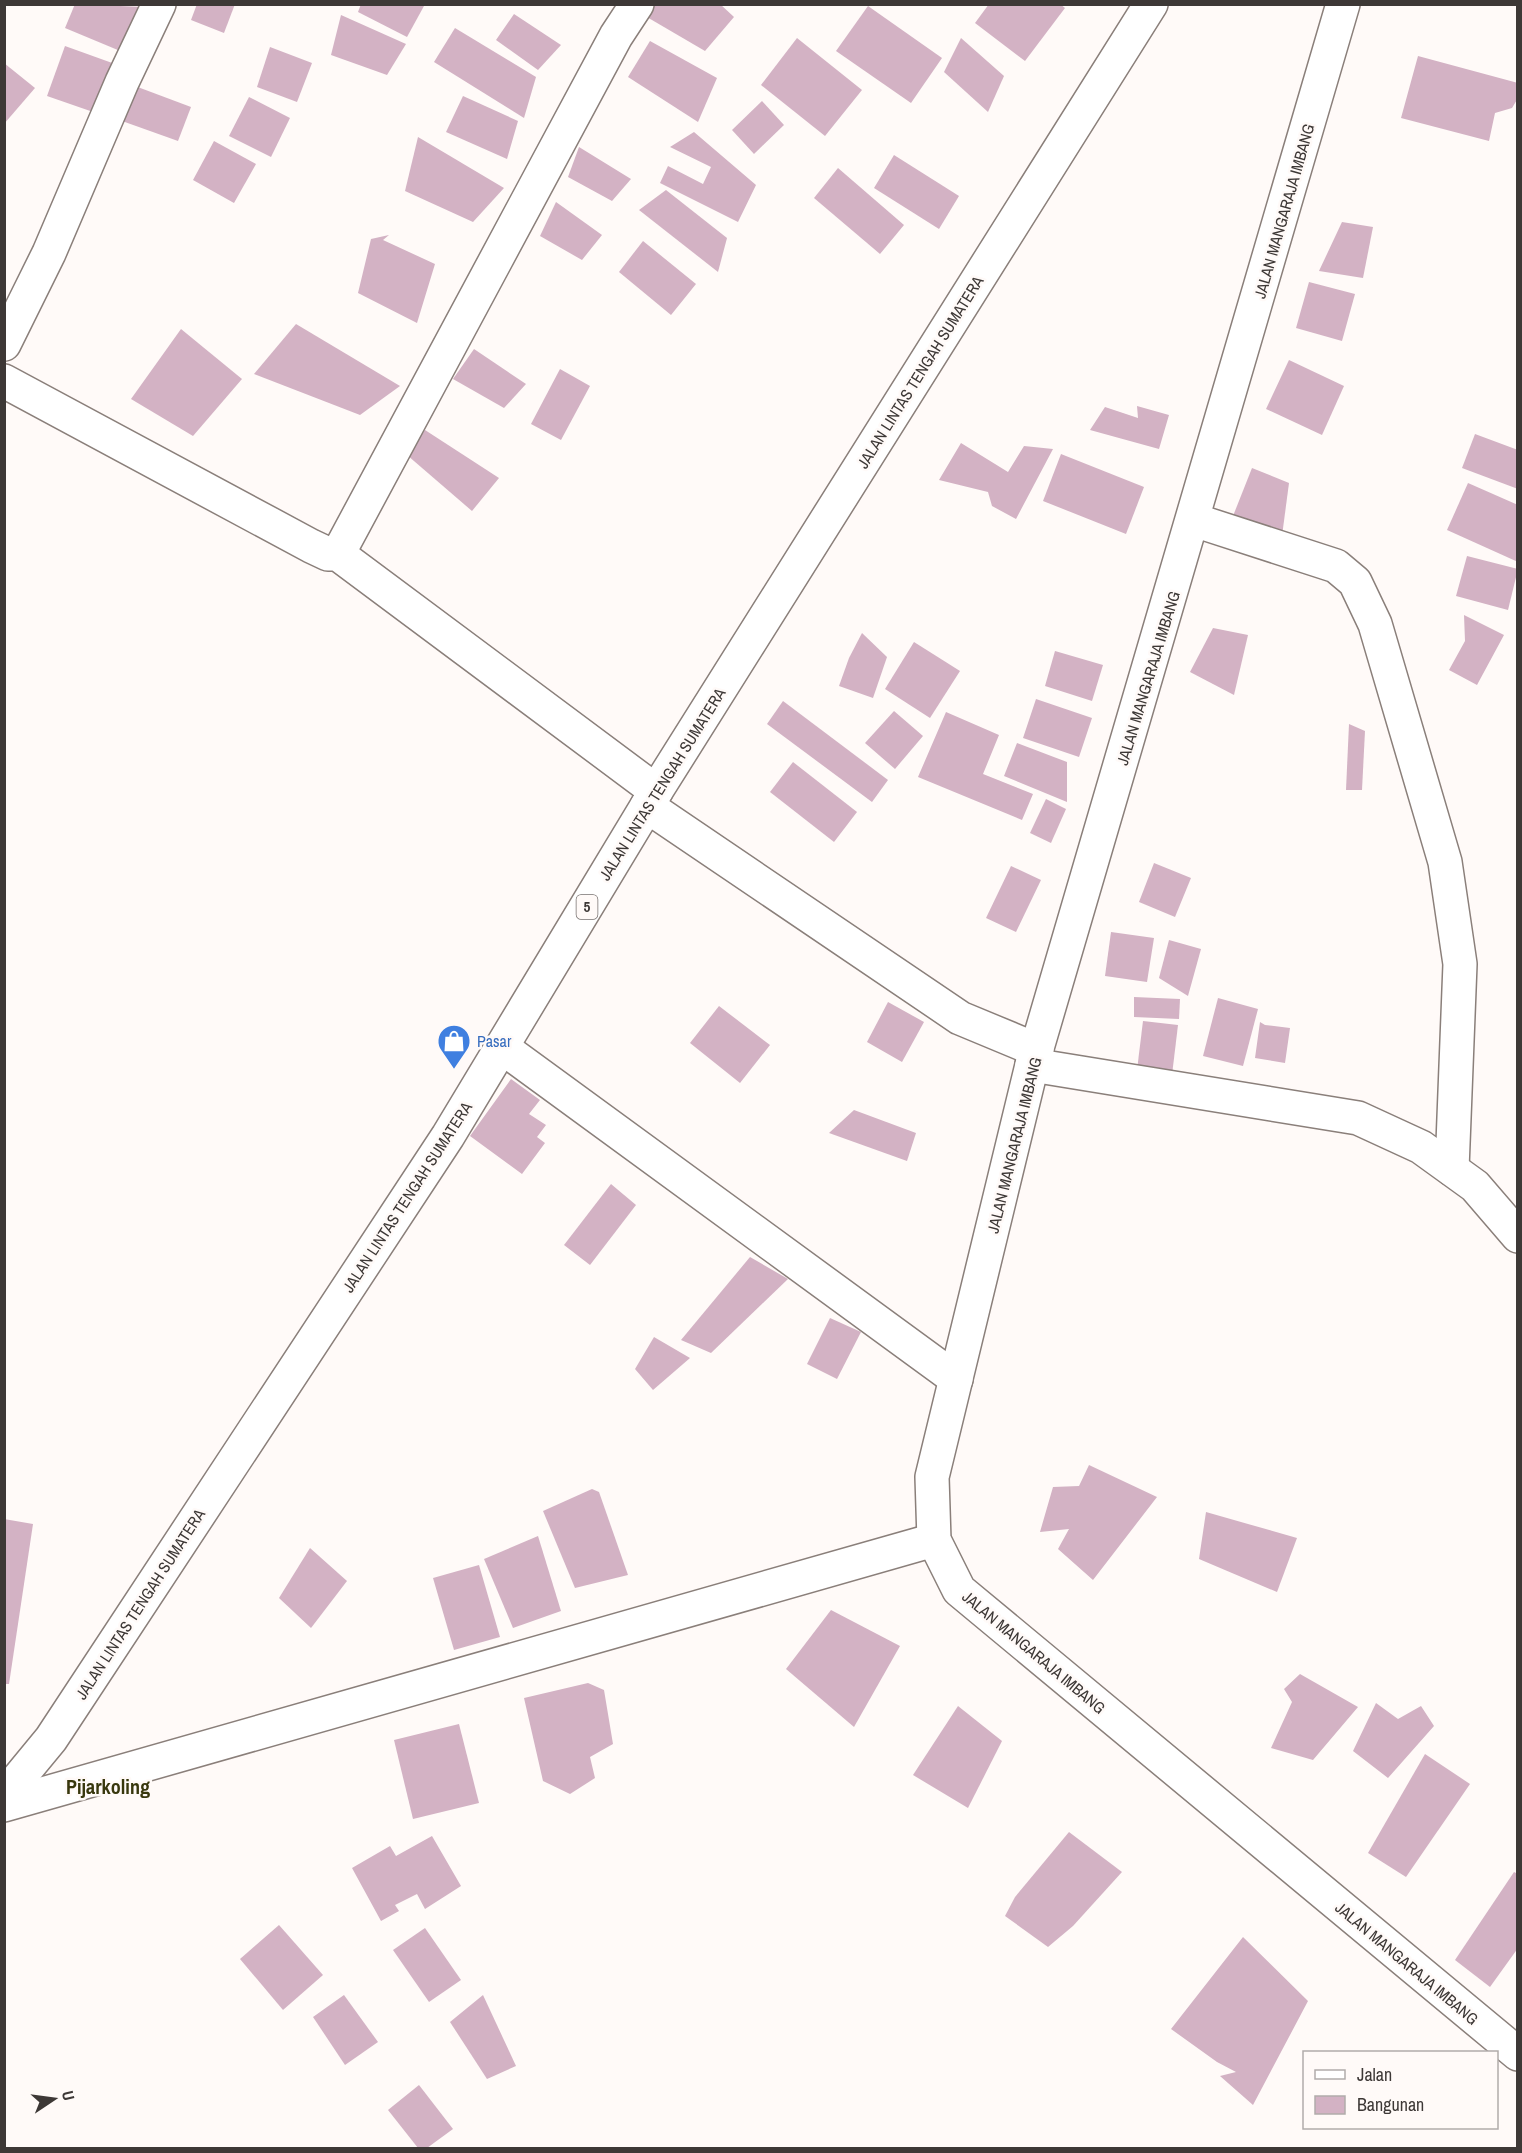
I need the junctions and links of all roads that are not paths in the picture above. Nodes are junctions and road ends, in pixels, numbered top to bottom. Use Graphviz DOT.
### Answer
graph roads {
  1 [pos="159,4"];
  2 [pos="637,4"];
  3 [pos="1151,4"];
  4 [pos="1343,4"];
  5 [pos="4,344"];
  6 [pos="4,381"];
  7 [pos="1194,520"];
  8 [pos="338,554"];
  9 [pos="652,799"];
  10 [pos="503,1048"];
  11 [pos="1035,1057"];
  12 [pos="1452,1169"];
  13 [pos="1518,1236"];
  14 [pos="956,1379"];
  15 [pos="934,1540"];
  16 [pos="4,1796"];
  17 [pos="4,1805"];
  18 [pos="1518,2054"];
  1 -- 5 [label="main road"];
  2 -- 8 [label="main road"];
  3 -- 9 [label="main road, JALAN LINTAS TENGAH SUMATERA / 5"];
  4 -- 7 [label="main road, JALAN MANGARAJA IMBANG"];
  6 -- 8 [label="main road"];
  7 -- 11 [label="main road, JALAN MANGARAJA IMBANG"];
  7 -- 12 [label="main road"];
  8 -- 9 [label="main road"];
  9 -- 10 [label="main road, JALAN LINTAS TENGAH SUMATERA / 5"];
  9 -- 11 [label="main road"];
  10 -- 14 [label="main road"];
  10 -- 16 [label="main road, JALAN LINTAS TENGAH SUMATERA / 5"];
  11 -- 12 [label="main road"];
  11 -- 14 [label="main road, JALAN MANGARAJA IMBANG"];
  12 -- 13 [label="main road"];
  14 -- 15 [label="main road, JALAN MANGARAJA IMBANG"];
  15 -- 17 [label="main road"];
  15 -- 18 [label="main road, JALAN MANGARAJA IMBANG"];
}
